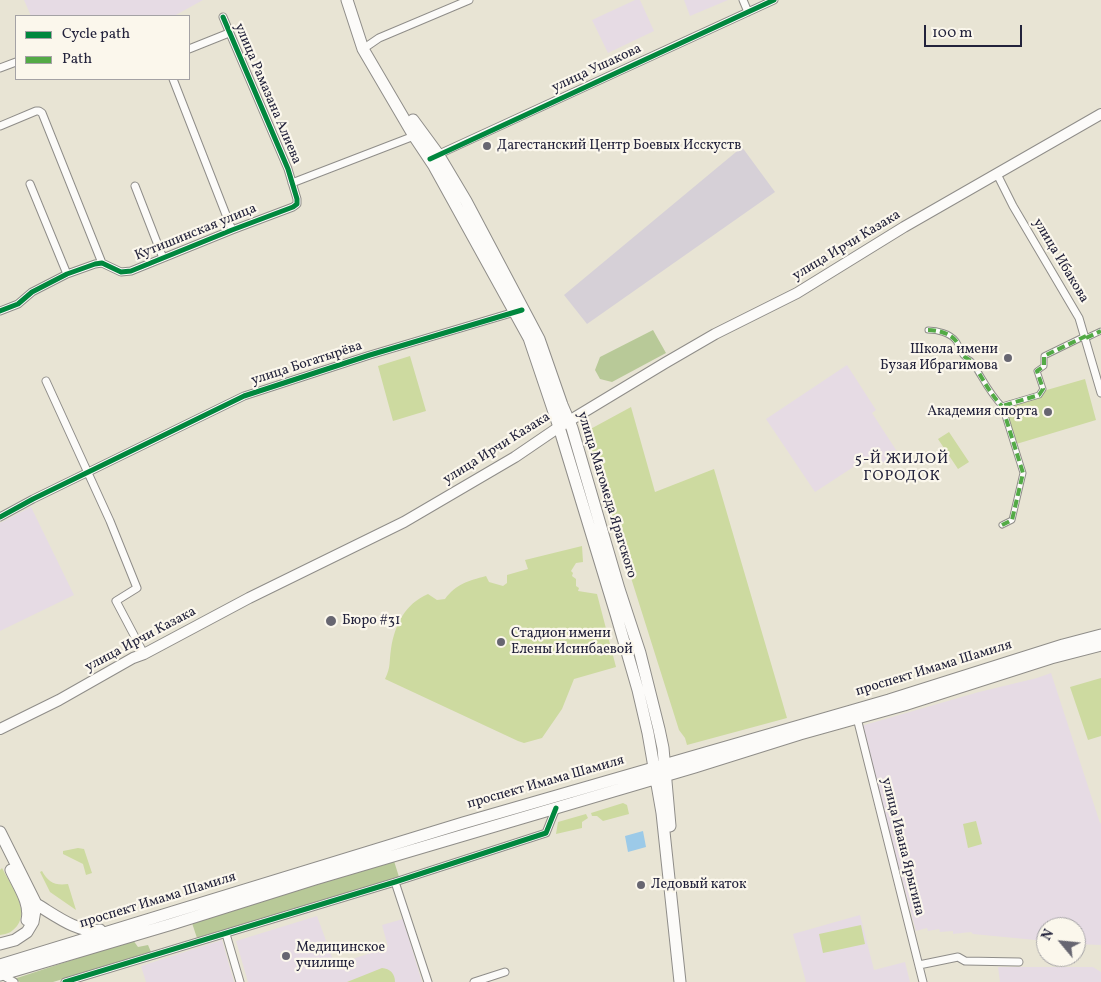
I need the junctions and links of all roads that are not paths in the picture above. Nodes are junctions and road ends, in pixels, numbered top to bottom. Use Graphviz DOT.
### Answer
graph roads {
  1 [pos="346,0"];
  2 [pos="354,0"];
  3 [pos="469,0"];
  4 [pos="743,0"];
  5 [pos="774,0"];
  6 [pos="748,12"];
  7 [pos="223,17"];
  8 [pos="229,33"];
  9 [pos="366,47"];
  10 [pos="190,49"];
  11 [pos="15,62"];
  12 [pos="0,68"];
  13 [pos="173,80"];
  14 [pos="1101,114"];
  15 [pos="0,126"];
  16 [pos="417,133"];
  17 [pos="434,157"];
  18 [pos="997,174"];
  19 [pos="292,183"];
  20 [pos="30,184"];
  21 [pos="135,186"];
  22 [pos="293,207"];
  23 [pos="232,230"];
  24 [pos="164,258"];
  25 [pos="102,263"];
  26 [pos="67,274"];
  27 [pos="0,311"];
  28 [pos="519,311"];
  29 [pos="928,330"];
  30 [pos="1101,331"];
  31 [pos="1086,337"];
  32 [pos="46,381"];
  33 [pos="1101,393"];
  34 [pos="1002,406"];
  35 [pos="564,424"];
  36 [pos="87,473"];
  37 [pos="0,517"];
  38 [pos="1002,525"];
  39 [pos="1101,635"];
  40 [pos="1101,644"];
  41 [pos="144,654"];
  42 [pos="1050,654"];
  43 [pos="857,718"];
  44 [pos="0,729"];
  45 [pos="660,771"];
  46 [pos="556,808"];
  47 [pos="0,832"];
  48 [pos="0,849"];
  49 [pos="396,882"];
  50 [pos="36,904"];
  51 [pos="119,928"];
  52 [pos="226,934"];
  53 [pos="0,940"];
  54 [pos="0,944"];
  55 [pos="1018,962"];
  56 [pos="919,965"];
  57 [pos="0,971"];
  58 [pos="505,972"];
  59 [pos="14,982"];
  60 [pos="65,982"];
  61 [pos="240,982"];
  62 [pos="428,982"];
  63 [pos="474,982"];
  64 [pos="680,982"];
  65 [pos="923,982"];
  1 -- 9 [label="main road, улица Магомеда Ярагского"];
  2 -- 9 [label="main road, улица Магомеда Ярагского"];
  3 -- 9 [label="street"];
  4 -- 6 [label="street"];
  5 -- 6 [label="street, улица Ушакова"];
  6 -- 17 [label="street, улица Ушакова"];
  7 -- 8 [label="street, улица Рамазана Алиева"];
  8 -- 10 [label="street"];
  8 -- 19 [label="street, улица Рамазана Алиева"];
  9 -- 16 [label="main road, улица Магомеда Ярагского"];
  11 -- 12 [label="street"];
  13 -- 23 [label="street"];
  14 -- 18 [label="main road, улица Ирчи Казака"];
  15 -- 25 [label="street"];
  16 -- 17 [label="main road, улица Магомеда Ярагского"];
  16 -- 19 [label="street"];
  17 -- 28 [label="main road, улица Магомеда Ярагского"];
  18 -- 31 [label="street, улица Ибакова"];
  18 -- 35 [label="main road, улица Ирчи Казака"];
  19 -- 22 [label="street, улица Рамазана Алиева"];
  20 -- 26 [label="street"];
  21 -- 24 [label="street"];
  22 -- 23 [label="street, Кутишинская улица"];
  23 -- 24 [label="street, Кутишинская улица"];
  24 -- 25 [label="street, Кутишинская улица"];
  25 -- 26 [label="street"];
  26 -- 27 [label="street"];
  28 -- 35 [label="main road, улица Магомеда Ярагского"];
  28 -- 36 [label="street, улица Богатырёва"];
  29 -- 34 [label="street"];
  30 -- 31 [label="street"];
  31 -- 33 [label="street, улица Ибакова"];
  31 -- 34 [label="street"];
  32 -- 36 [label="street"];
  34 -- 38 [label="street"];
  35 -- 41 [label="main road, улица Ирчи Казака"];
  35 -- 45 [label="main road, улица Магомеда Ярагского"];
  36 -- 37 [label="street, улица Богатырёва"];
  36 -- 41 [label="street"];
  39 -- 42 [label="main road, проспект Имама Шамиля"];
  40 -- 42 [label="main road, проспект Имама Шамиля"];
  41 -- 44 [label="main road, улица Ирчи Казака"];
  42 -- 43 [label="main road, проспект Имама Шамиля"];
  42 -- 45 [label="main road, проспект Имама Шамиля"];
  43 -- 45 [label="main road, проспект Имама Шамиля"];
  43 -- 56 [label="street, улица Ивана Ярыгина"];
  45 -- 46 [label="main road, проспект Имама Шамиля"];
  45 -- 51 [label="main road, проспект Имама Шамиля"];
  45 -- 64 [label="main road, улица Магомеда Ярагского"];
  46 -- 49 [label="street"];
  46 -- 57 [label="main road, проспект Имама Шамиля"];
  47 -- 50 [label="main road"];
  48 -- 53 [label="main road"];
  49 -- 52 [label="street"];
  49 -- 62 [label="street"];
  50 -- 51 [label="main road"];
  50 -- 54 [label="main road"];
  51 -- 57 [label="main road, проспект Имама Шамиля"];
  52 -- 60 [label="street"];
  52 -- 61 [label="street"];
  55 -- 56 [label="street"];
  56 -- 65 [label="street, улица Ивана Ярыгина"];
  57 -- 59 [label="street"];
  58 -- 63 [label="street"];
}
